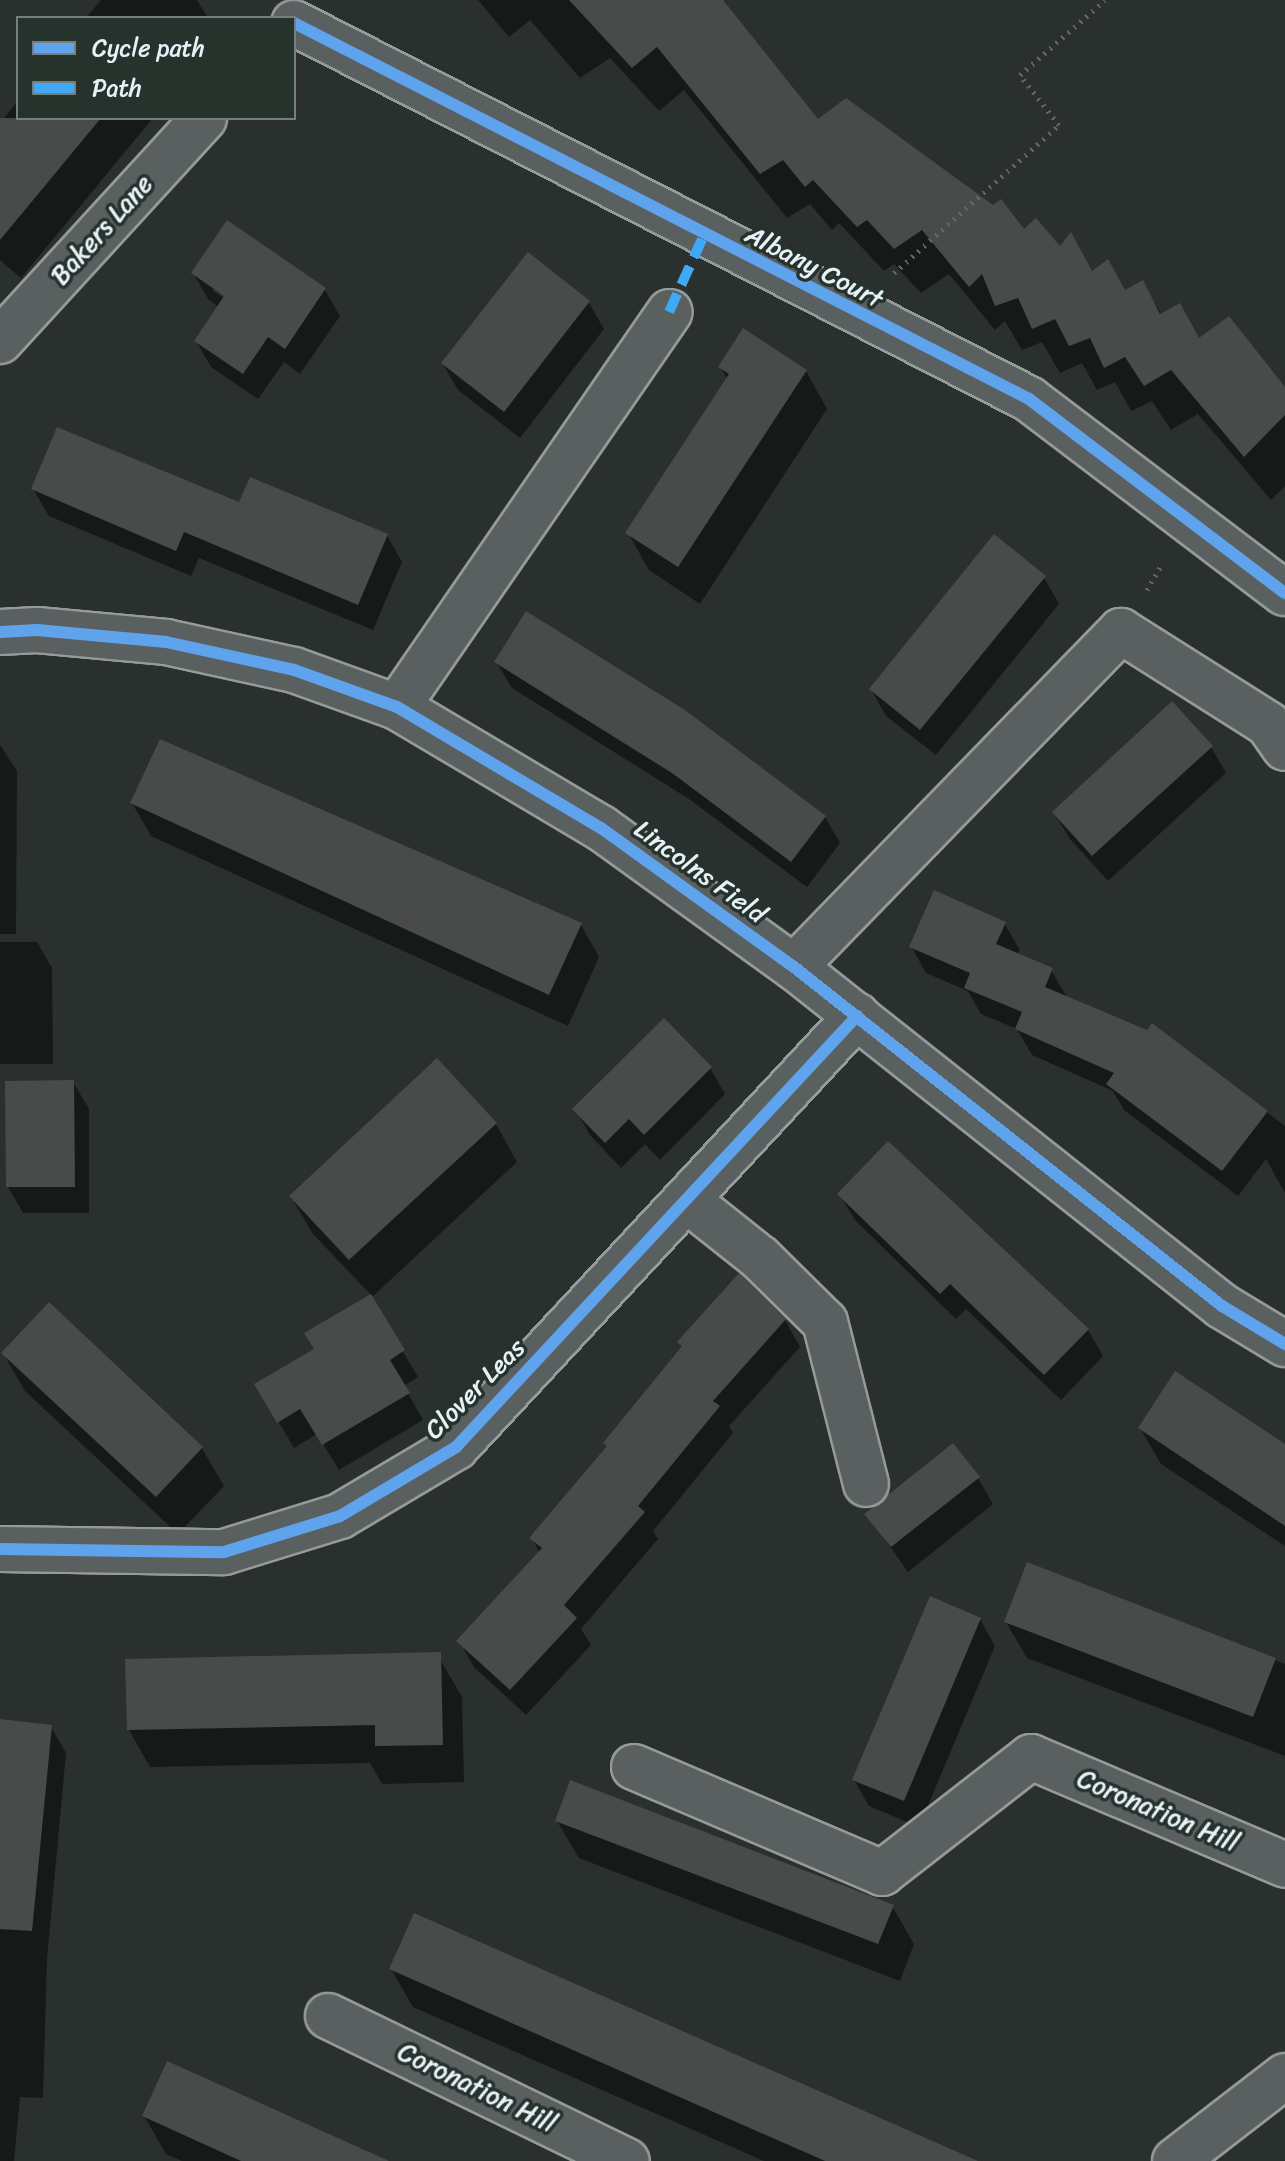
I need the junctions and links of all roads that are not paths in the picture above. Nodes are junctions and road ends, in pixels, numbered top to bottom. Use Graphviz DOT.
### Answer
graph roads {
  1 [pos="296,23"];
  2 [pos="202,120"];
  3 [pos="669,312"];
  4 [pos="0,341"];
  5 [pos="1285,593"];
  6 [pos="0,632"];
  7 [pos="397,707"];
  8 [pos="1285,748"];
  9 [pos="794,967"];
  10 [pos="857,1016"];
  11 [pos="687,1200"];
  12 [pos="1285,1344"];
  13 [pos="866,1484"];
  14 [pos="0,1549"];
  15 [pos="634,1767"];
  16 [pos="1285,1865"];
  17 [pos="328,2016"];
  18 [pos="1285,2076"];
  19 [pos="627,2161"];
  20 [pos="1175,2161"];
  1 -- 5 [label="street, Albany Court"];
  2 -- 4 [label="street, Bakers Lane"];
  3 -- 7 [label="street"];
  6 -- 7 [label="street, Lincolns Field"];
  7 -- 9 [label="street, Lincolns Field"];
  8 -- 9 [label="street"];
  9 -- 10 [label="street, Lincolns Field"];
  10 -- 11 [label="street, Clover Leas"];
  10 -- 12 [label="street, Lincolns Field"];
  11 -- 13 [label="street"];
  11 -- 14 [label="street, Clover Leas"];
  15 -- 16 [label="street, Coronation Hill"];
  17 -- 19 [label="street, Coronation Hill"];
  18 -- 20 [label="street"];
}
